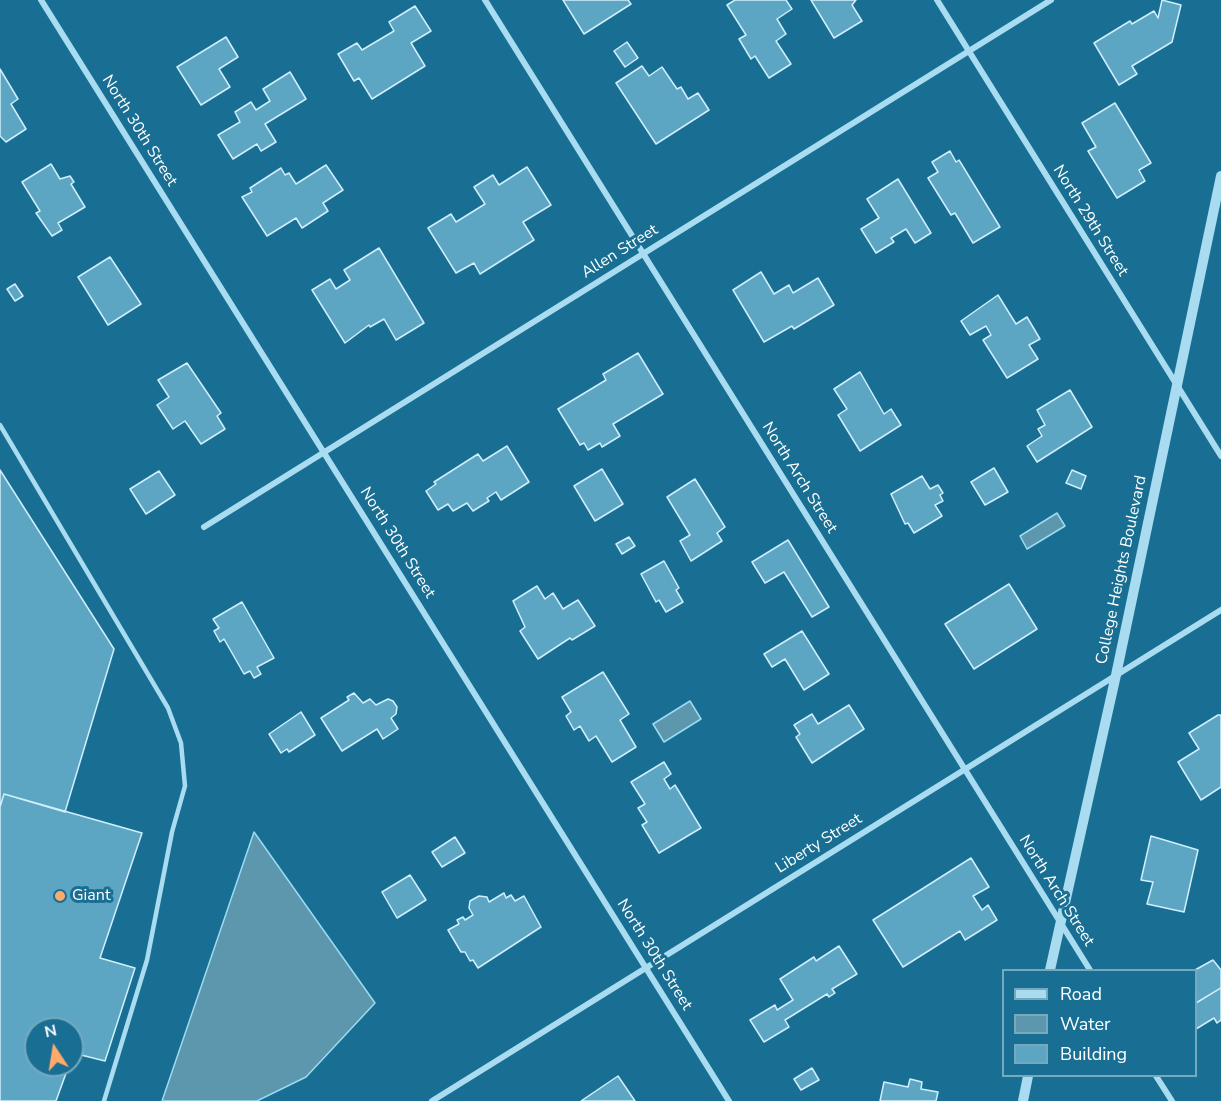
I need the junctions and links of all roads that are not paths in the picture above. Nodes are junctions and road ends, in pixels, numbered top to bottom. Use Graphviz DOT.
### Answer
graph roads {
  1 [pos="41,0"];
  2 [pos="485,0"];
  3 [pos="937,0"];
  4 [pos="1051,0"];
  5 [pos="969,51"];
  6 [pos="1221,176"];
  7 [pos="643,254"];
  8 [pos="1176,384"];
  9 [pos="0,425"];
  10 [pos="325,452"];
  11 [pos="1221,456"];
  12 [pos="204,527"];
  13 [pos="1221,610"];
  14 [pos="1116,675"];
  15 [pos="965,770"];
  16 [pos="1061,923"];
  17 [pos="646,968"];
  18 [pos="1050,969"];
  19 [pos="1089,969"];
  20 [pos="1028,1077"];
  21 [pos="1157,1077"];
  22 [pos="104,1101"];
  23 [pos="432,1101"];
  24 [pos="729,1101"];
  25 [pos="1023,1101"];
  26 [pos="1172,1101"];
  1 -- 10 [label="street, North 30th Street"];
  2 -- 7 [label="street, North Arch Street"];
  3 -- 5 [label="street, North 29th Street"];
  4 -- 5 [label="street, Allen Street"];
  5 -- 7 [label="street, Allen Street"];
  5 -- 8 [label="street, North 29th Street"];
  6 -- 8 [label="street, College Heights Boulevard"];
  7 -- 10 [label="street, Allen Street"];
  7 -- 15 [label="street, North Arch Street"];
  8 -- 11 [label="street, North 29th Street"];
  8 -- 14 [label="street, College Heights Boulevard"];
  9 -- 22 [label="lane"];
  10 -- 12 [label="street, Allen Street"];
  10 -- 17 [label="street, North 30th Street"];
  13 -- 14 [label="street, Liberty Street"];
  14 -- 15 [label="street, Liberty Street"];
  14 -- 16 [label="street, College Heights Boulevard"];
  15 -- 16 [label="street, North Arch Street"];
  15 -- 17 [label="street, Liberty Street"];
  16 -- 18 [label="street, College Heights Boulevard"];
  16 -- 19 [label="street, North Arch Street"];
  17 -- 23 [label="street, Liberty Street"];
  17 -- 24 [label="street, North 30th Street"];
  20 -- 25 [label="street"];
  21 -- 26 [label="street"];
}
